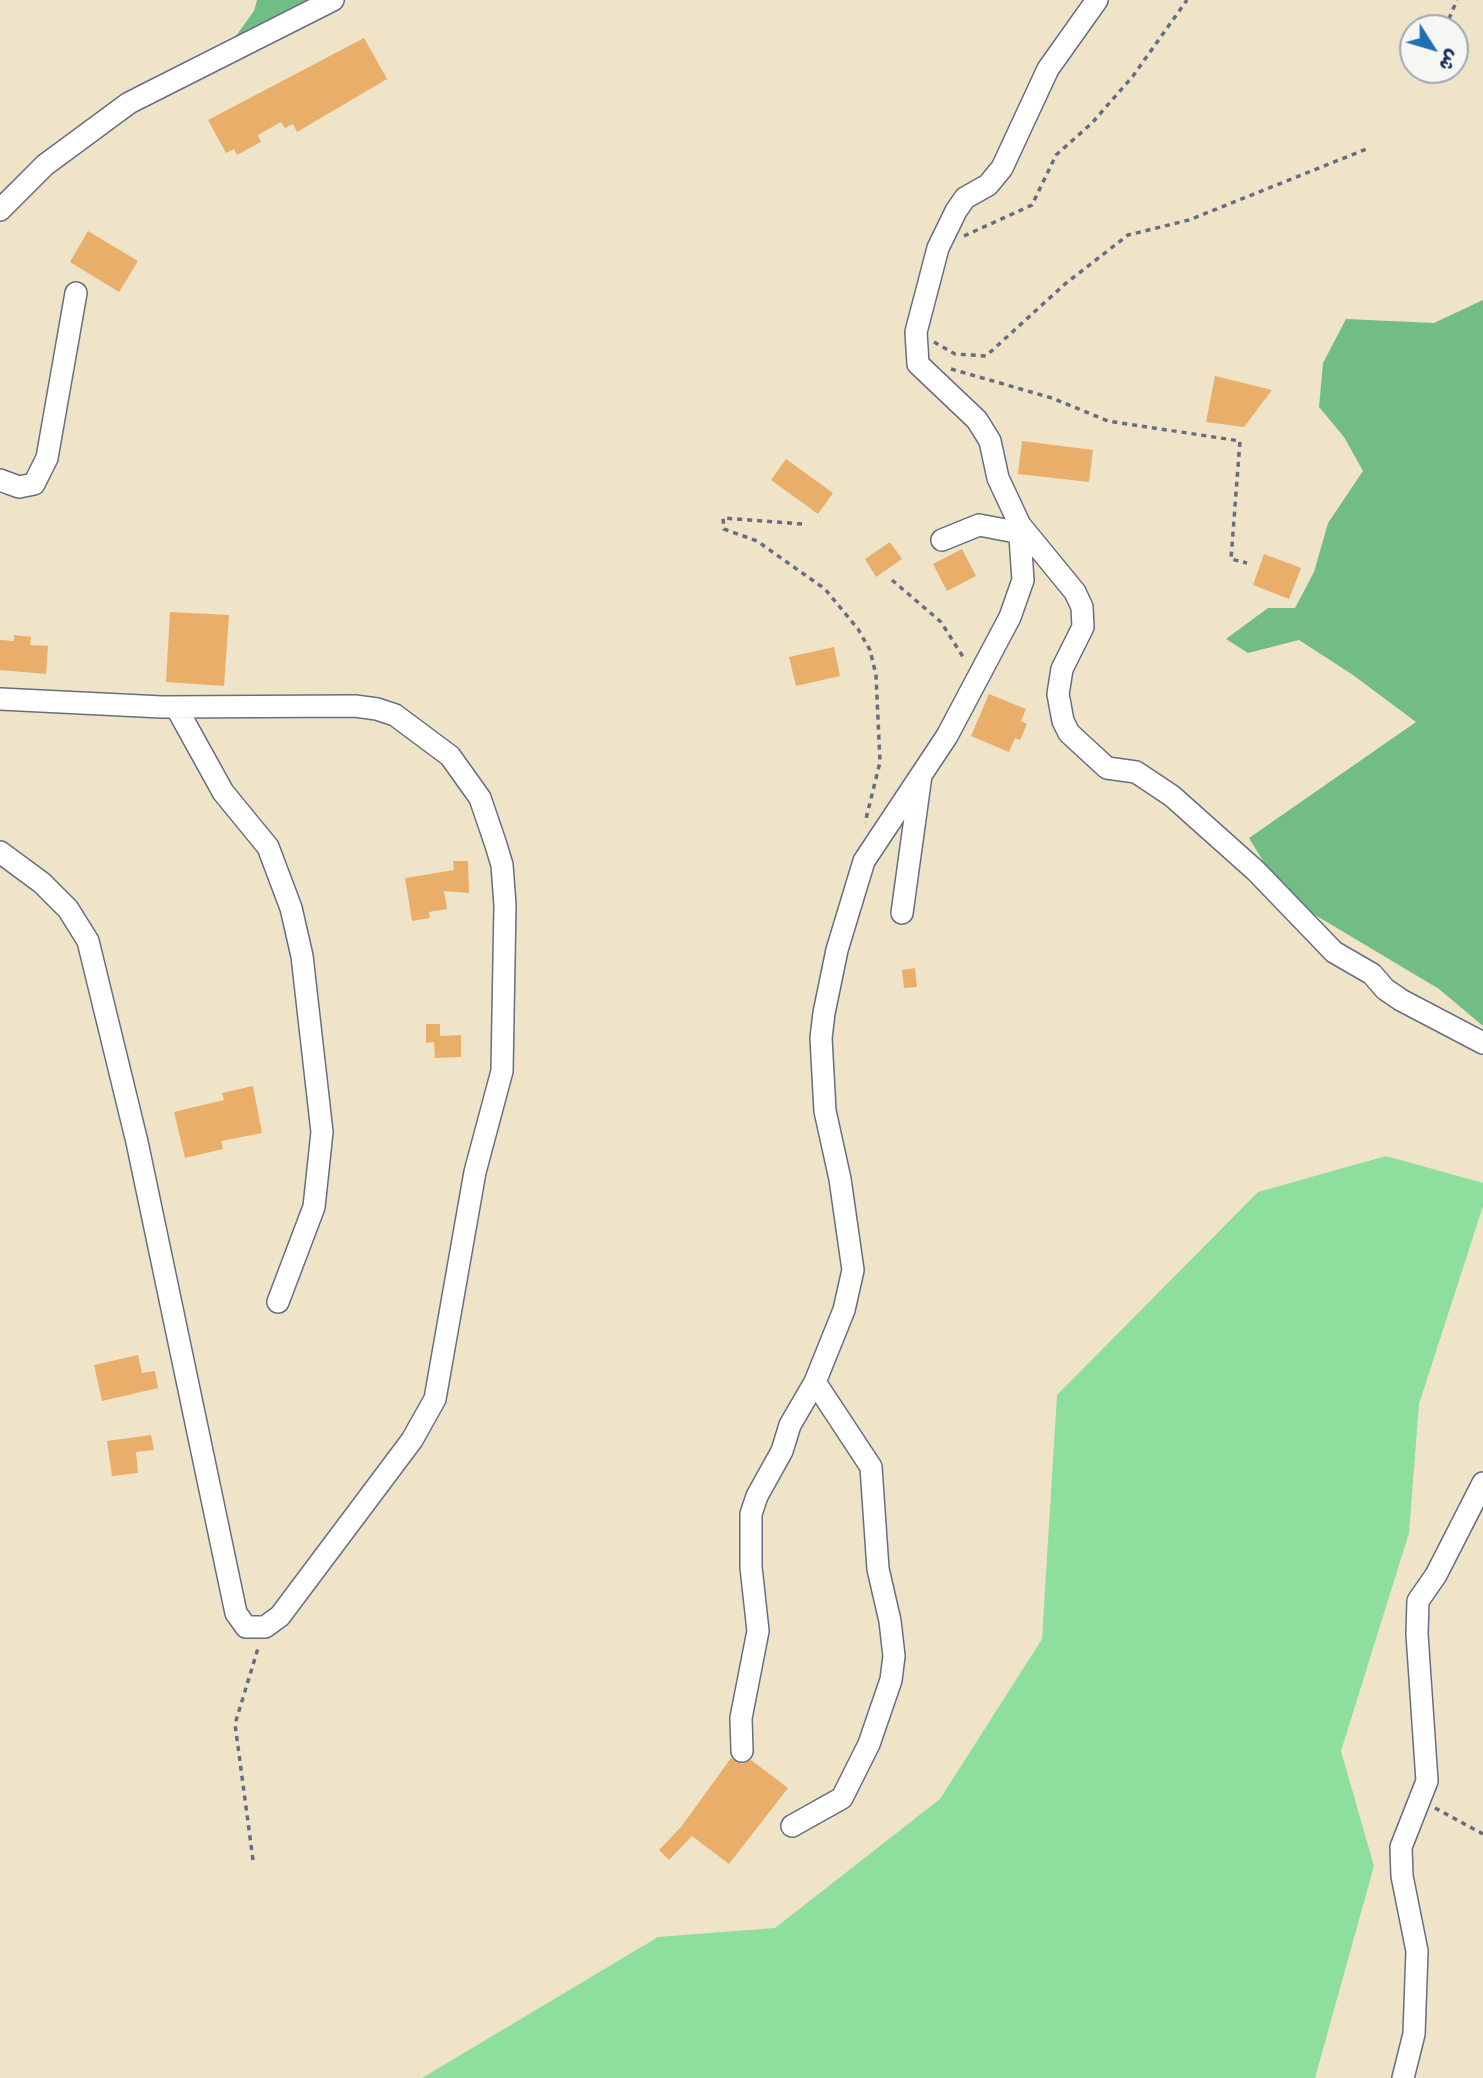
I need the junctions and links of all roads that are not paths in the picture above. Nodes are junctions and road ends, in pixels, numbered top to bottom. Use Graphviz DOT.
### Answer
graph roads {
  1 [pos="333,0"];
  2 [pos="1097,0"];
  3 [pos="0,210"];
  4 [pos="76,293"];
  5 [pos="0,480"];
  6 [pos="1020,528"];
  7 [pos="942,540"];
  8 [pos="0,698"];
  9 [pos="176,707"];
  10 [pos="921,773"];
  11 [pos="0,852"];
  12 [pos="902,913"];
  13 [pos="1483,1043"];
  14 [pos="278,1302"];
  15 [pos="815,1382"];
  16 [pos="1483,1483"];
  17 [pos="742,1751"];
  18 [pos="792,1826"];
  19 [pos="1404,2078"];
  1 -- 3 [label="street"];
  2 -- 6 [label="street"];
  4 -- 5 [label="street"];
  6 -- 7 [label="street"];
  6 -- 10 [label="street"];
  6 -- 13 [label="street"];
  8 -- 9 [label="street"];
  9 -- 11 [label="street"];
  9 -- 14 [label="street"];
  10 -- 12 [label="street"];
  10 -- 15 [label="street"];
  15 -- 17 [label="street"];
  15 -- 18 [label="street"];
  16 -- 19 [label="street"];
}
